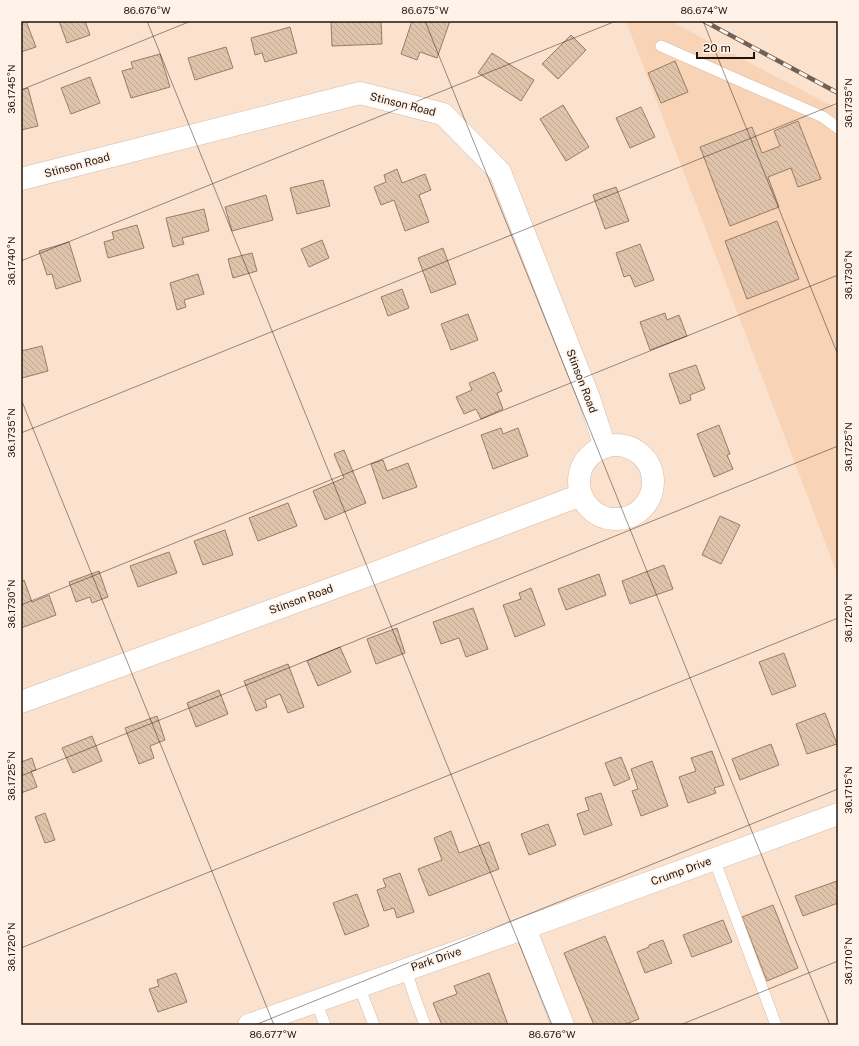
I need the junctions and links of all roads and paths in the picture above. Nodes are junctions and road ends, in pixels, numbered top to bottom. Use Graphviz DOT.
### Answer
graph roads {
  1 [pos="661,46"];
  2 [pos="838,128"];
  3 [pos="21,179"];
  4 [pos="605,447"];
  5 [pos="581,495"];
  6 [pos="21,702"];
  7 [pos="838,814"];
  8 [pos="714,859"];
  9 [pos="525,928"];
  10 [pos="406,970"];
  11 [pos="359,986"];
  12 [pos="316,1001"];
  13 [pos="259,1023"];
  14 [pos="325,1025"];
  15 [pos="374,1025"];
  16 [pos="425,1025"];
  17 [pos="563,1025"];
  18 [pos="776,1025"];
  1 -- 2 [label="lane"];
  3 -- 4 [label="street, Stinson Road"];
  4 -- 5 [label="street"];
  4 -- 5 [label="street"];
  5 -- 6 [label="street, Stinson Road"];
  7 -- 8 [label="street, Crump Drive"];
  8 -- 9 [label="street, Crump Drive"];
  8 -- 18 [label="lane"];
  9 -- 10 [label="street, Park Drive"];
  9 -- 17 [label="street"];
  10 -- 11 [label="street, Park Drive"];
  10 -- 16 [label="lane"];
  11 -- 12 [label="street, Park Drive"];
  11 -- 15 [label="lane"];
  12 -- 13 [label="street, Park Drive"];
  12 -- 14 [label="lane"];
}
